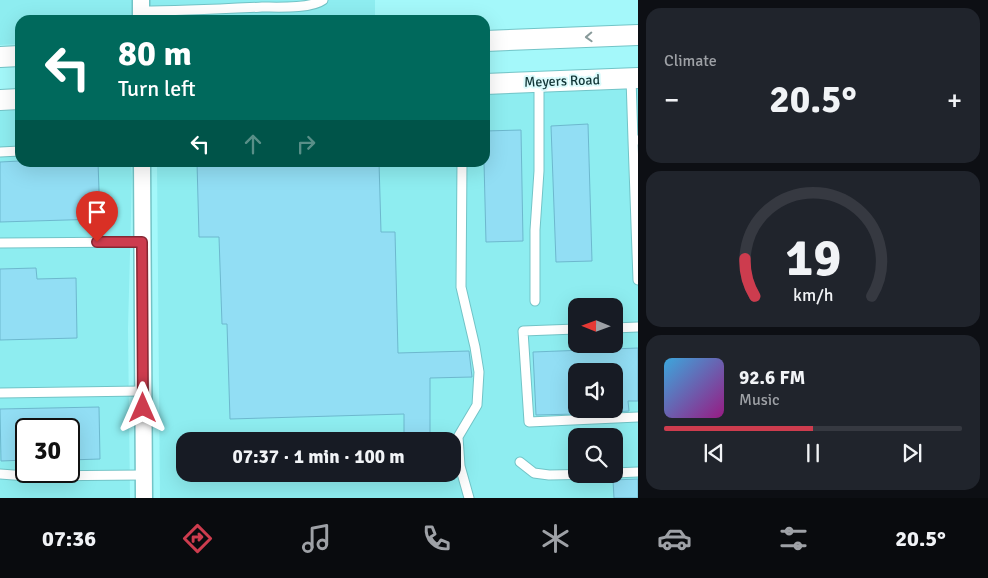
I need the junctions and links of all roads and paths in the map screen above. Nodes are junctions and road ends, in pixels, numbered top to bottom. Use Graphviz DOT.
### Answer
graph roads {
  1 [pos="323,0"];
  2 [pos="141,10"];
  3 [pos="638,35"];
  4 [pos="490,41"];
  5 [pos="15,56"];
  6 [pos="0,57"];
  7 [pos="635,78"];
  8 [pos="539,82"];
  9 [pos="490,84"];
  10 [pos="0,100"];
  11 [pos="15,100"];
  12 [pos="636,140"];
  13 [pos="15,151"];
  14 [pos="0,152"];
  15 [pos="142,167"];
  16 [pos="462,167"];
  17 [pos="142,242"];
  18 [pos="0,243"];
  19 [pos="638,280"];
  20 [pos="534,301"];
  21 [pos="638,327"];
  22 [pos="623,328"];
  23 [pos="568,329"];
  24 [pos="142,391"];
  25 [pos="0,394"];
  26 [pos="638,417"];
  27 [pos="520,462"];
  28 [pos="638,472"];
  29 [pos="623,473"];
  30 [pos="0,474"];
  31 [pos="143,475"];
  32 [pos="568,475"];
  33 [pos="144,498"];
  34 [pos="469,498"];
  1 -- 2 [label="lane"];
  3 -- 4 [label="street, one-way"];
  5 -- 6 [label="street"];
  7 -- 8 [label="street, Meyers Road"];
  7 -- 12 [label="lane"];
  8 -- 9 [label="street, Meyers Road"];
  8 -- 20 [label="lane"];
  10 -- 11 [label="street"];
  12 -- 19 [label="lane"];
  13 -- 14 [label="lane"];
  15 -- 17 [label="street"];
  16 -- 34 [label="lane"];
  17 -- 18 [label="lane"];
  17 -- 24 [label="street"];
  21 -- 22 [label="lane"];
  23 -- 26 [label="lane"];
  24 -- 25 [label="lane"];
  24 -- 31 [label="street"];
  27 -- 32 [label="lane"];
  28 -- 29 [label="lane"];
  30 -- 31 [label="lane"];
  31 -- 33 [label="street"];
}
